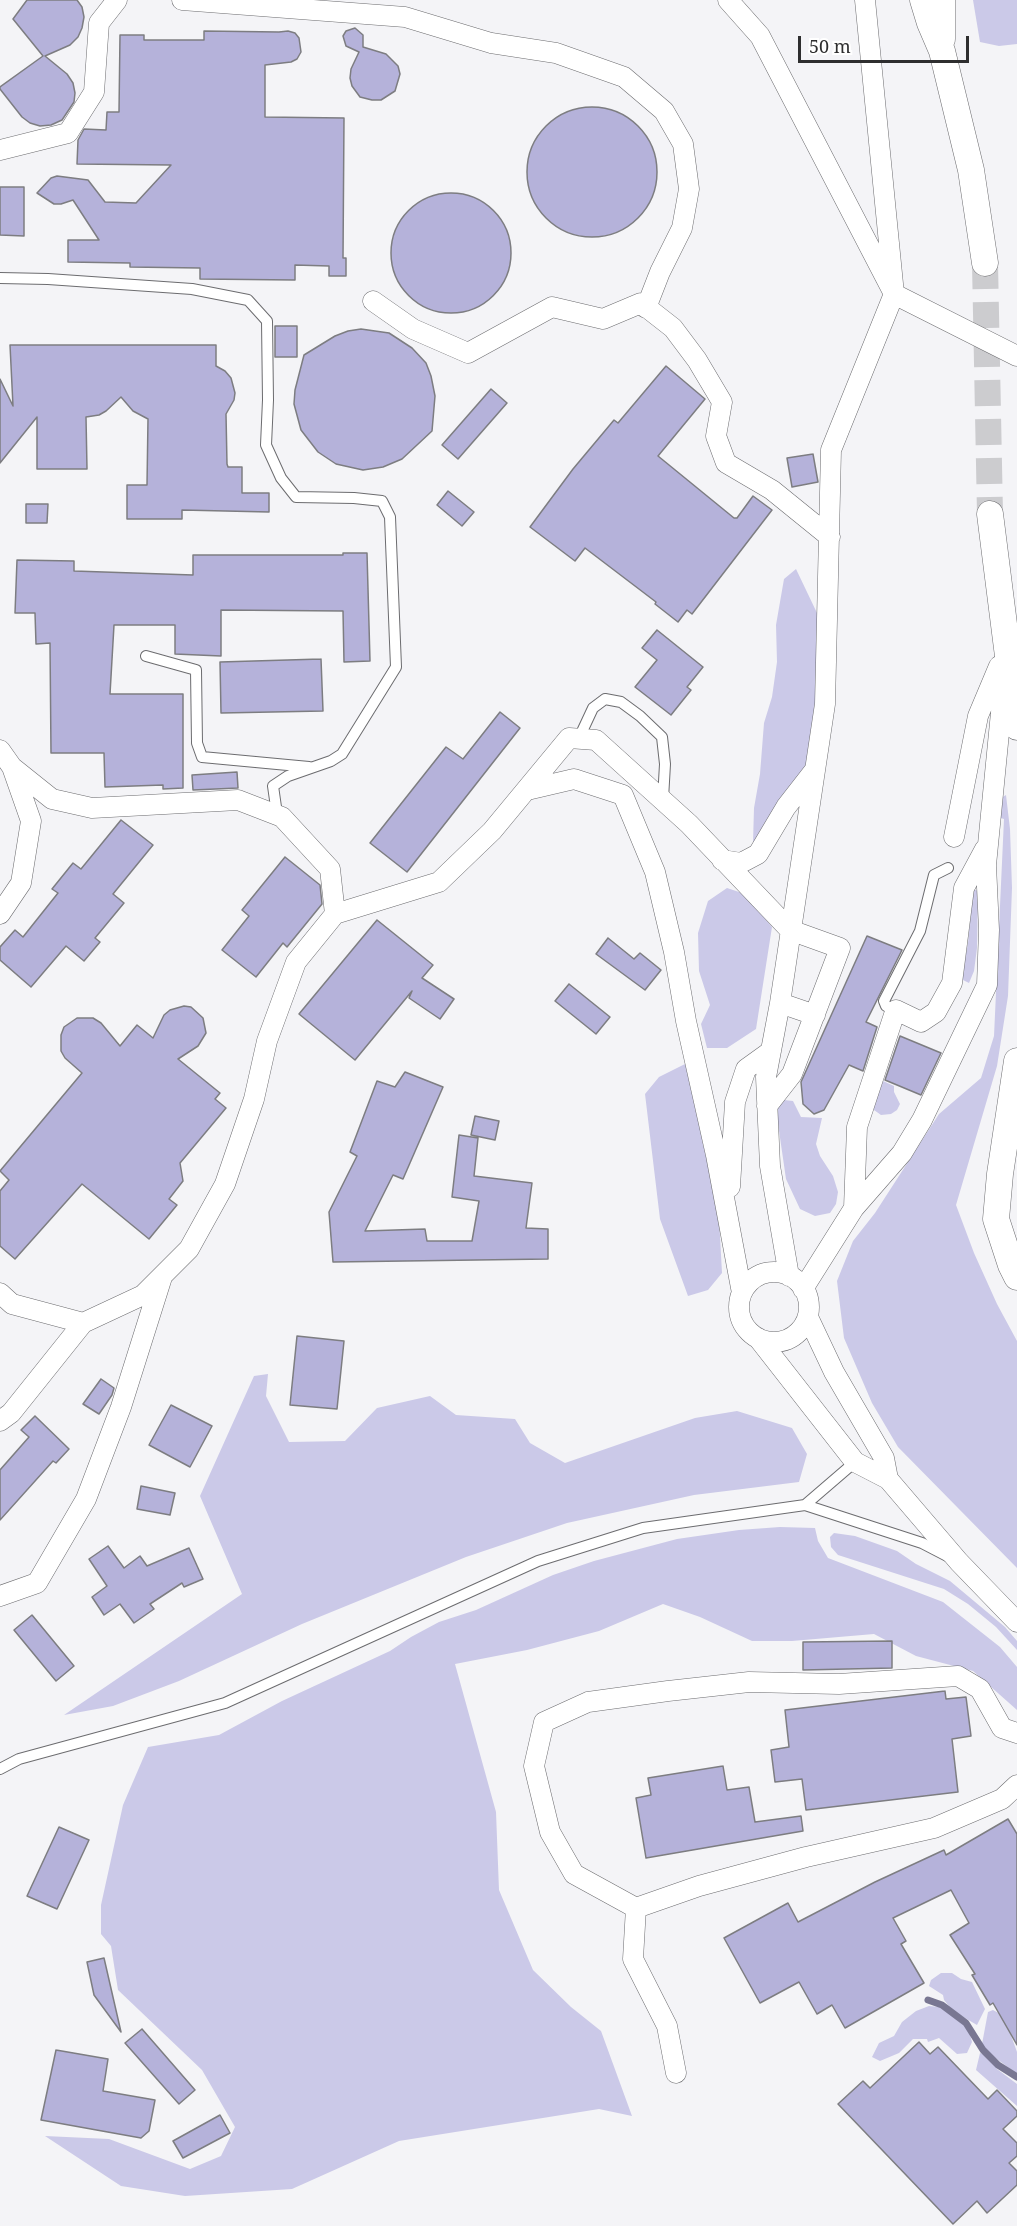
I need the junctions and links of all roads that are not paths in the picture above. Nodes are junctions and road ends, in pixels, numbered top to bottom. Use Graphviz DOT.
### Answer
graph roads {
  1 [pos="117,0"];
  2 [pos="182,0"];
  3 [pos="728,0"];
  4 [pos="865,0"];
  5 [pos="923,0"];
  6 [pos="942,0"];
  7 [pos="942,51"];
  8 [pos="0,150"];
  9 [pos="985,263"];
  10 [pos="0,278"];
  11 [pos="894,294"];
  12 [pos="373,301"];
  13 [pos="646,308"];
  14 [pos="1017,356"];
  15 [pos="990,513"];
  16 [pos="830,537"];
  17 [pos="1006,650"];
  18 [pos="146,656"];
  19 [pos="1017,727"];
  20 [pos="579,738"];
  21 [pos="0,750"];
  22 [pos="12,767"];
  23 [pos="312,767"];
  24 [pos="815,769"];
  25 [pos="527,790"];
  26 [pos="663,799"];
  27 [pos="277,814"];
  28 [pos="954,837"];
  29 [pos="989,840"];
  30 [pos="722,860"];
  31 [pos="948,868"];
  32 [pos="0,914"];
  33 [pos="335,914"];
  34 [pos="790,930"];
  35 [pos="780,1003"];
  36 [pos="896,1010"];
  37 [pos="815,1015"];
  38 [pos="771,1051"];
  39 [pos="798,1060"];
  40 [pos="1017,1061"];
  41 [pos="768,1106"];
  42 [pos="854,1208"];
  43 [pos="735,1253"];
  44 [pos="163,1275"];
  45 [pos="1017,1277"];
  46 [pos="796,1283"];
  47 [pos="0,1293"];
  48 [pos="742,1293"];
  49 [pos="808,1317"];
  50 [pos="83,1323"];
  51 [pos="758,1338"];
  52 [pos="0,1421"];
  53 [pos="855,1462"];
  54 [pos="888,1479"];
  55 [pos="805,1505"];
  56 [pos="959,1562"];
  57 [pos="0,1596"];
  58 [pos="1017,1622"];
  59 [pos="1017,1733"];
  60 [pos="0,1769"];
  61 [pos="1017,1785"];
  62 [pos="636,1908"];
  63 [pos="676,2073"];
  1 -- 8 [label="street"];
  2 -- 13 [label="street"];
  3 -- 11 [label="street"];
  4 -- 11 [label="street"];
  5 -- 7 [label="street"];
  6 -- 7 [label="street"];
  7 -- 9 [label="street"];
  10 -- 23 [label="lane"];
  11 -- 14 [label="street"];
  11 -- 16 [label="street"];
  12 -- 13 [label="street"];
  13 -- 16 [label="street"];
  15 -- 17 [label="street"];
  16 -- 24 [label="street"];
  17 -- 19 [label="street"];
  17 -- 28 [label="street"];
  17 -- 29 [label="street"];
  18 -- 23 [label="lane"];
  20 -- 25 [label="street"];
  20 -- 26 [label="street"];
  20 -- 26 [label="lane"];
  21 -- 22 [label="street"];
  22 -- 27 [label="street"];
  22 -- 32 [label="street"];
  23 -- 27 [label="lane"];
  24 -- 30 [label="street"];
  24 -- 34 [label="street"];
  25 -- 33 [label="street"];
  25 -- 43 [label="street"];
  26 -- 30 [label="street"];
  27 -- 33 [label="street"];
  29 -- 36 [label="street"];
  29 -- 42 [label="street"];
  30 -- 34 [label="street"];
  31 -- 36 [label="lane"];
  33 -- 44 [label="street"];
  34 -- 35 [label="street"];
  34 -- 37 [label="street"];
  35 -- 37 [label="street"];
  35 -- 38 [label="street"];
  36 -- 42 [label="street"];
  37 -- 39 [label="street"];
  38 -- 39 [label="street"];
  38 -- 41 [label="street"];
  38 -- 43 [label="street"];
  39 -- 41 [label="street"];
  40 -- 45 [label="street"];
  41 -- 46 [label="street"];
  42 -- 46 [label="street"];
  43 -- 48 [label="street"];
  44 -- 50 [label="street"];
  44 -- 57 [label="street"];
  46 -- 48 [label="street"];
  46 -- 49 [label="street"];
  47 -- 50 [label="street"];
  48 -- 51 [label="street"];
  49 -- 51 [label="street"];
  49 -- 54 [label="street"];
  50 -- 52 [label="street"];
  51 -- 53 [label="street"];
  53 -- 54 [label="street"];
  53 -- 55 [label="lane"];
  54 -- 56 [label="street"];
  55 -- 56 [label="lane"];
  55 -- 60 [label="lane"];
  56 -- 58 [label="street"];
  59 -- 62 [label="street"];
  61 -- 62 [label="street"];
  62 -- 63 [label="street"];
}
